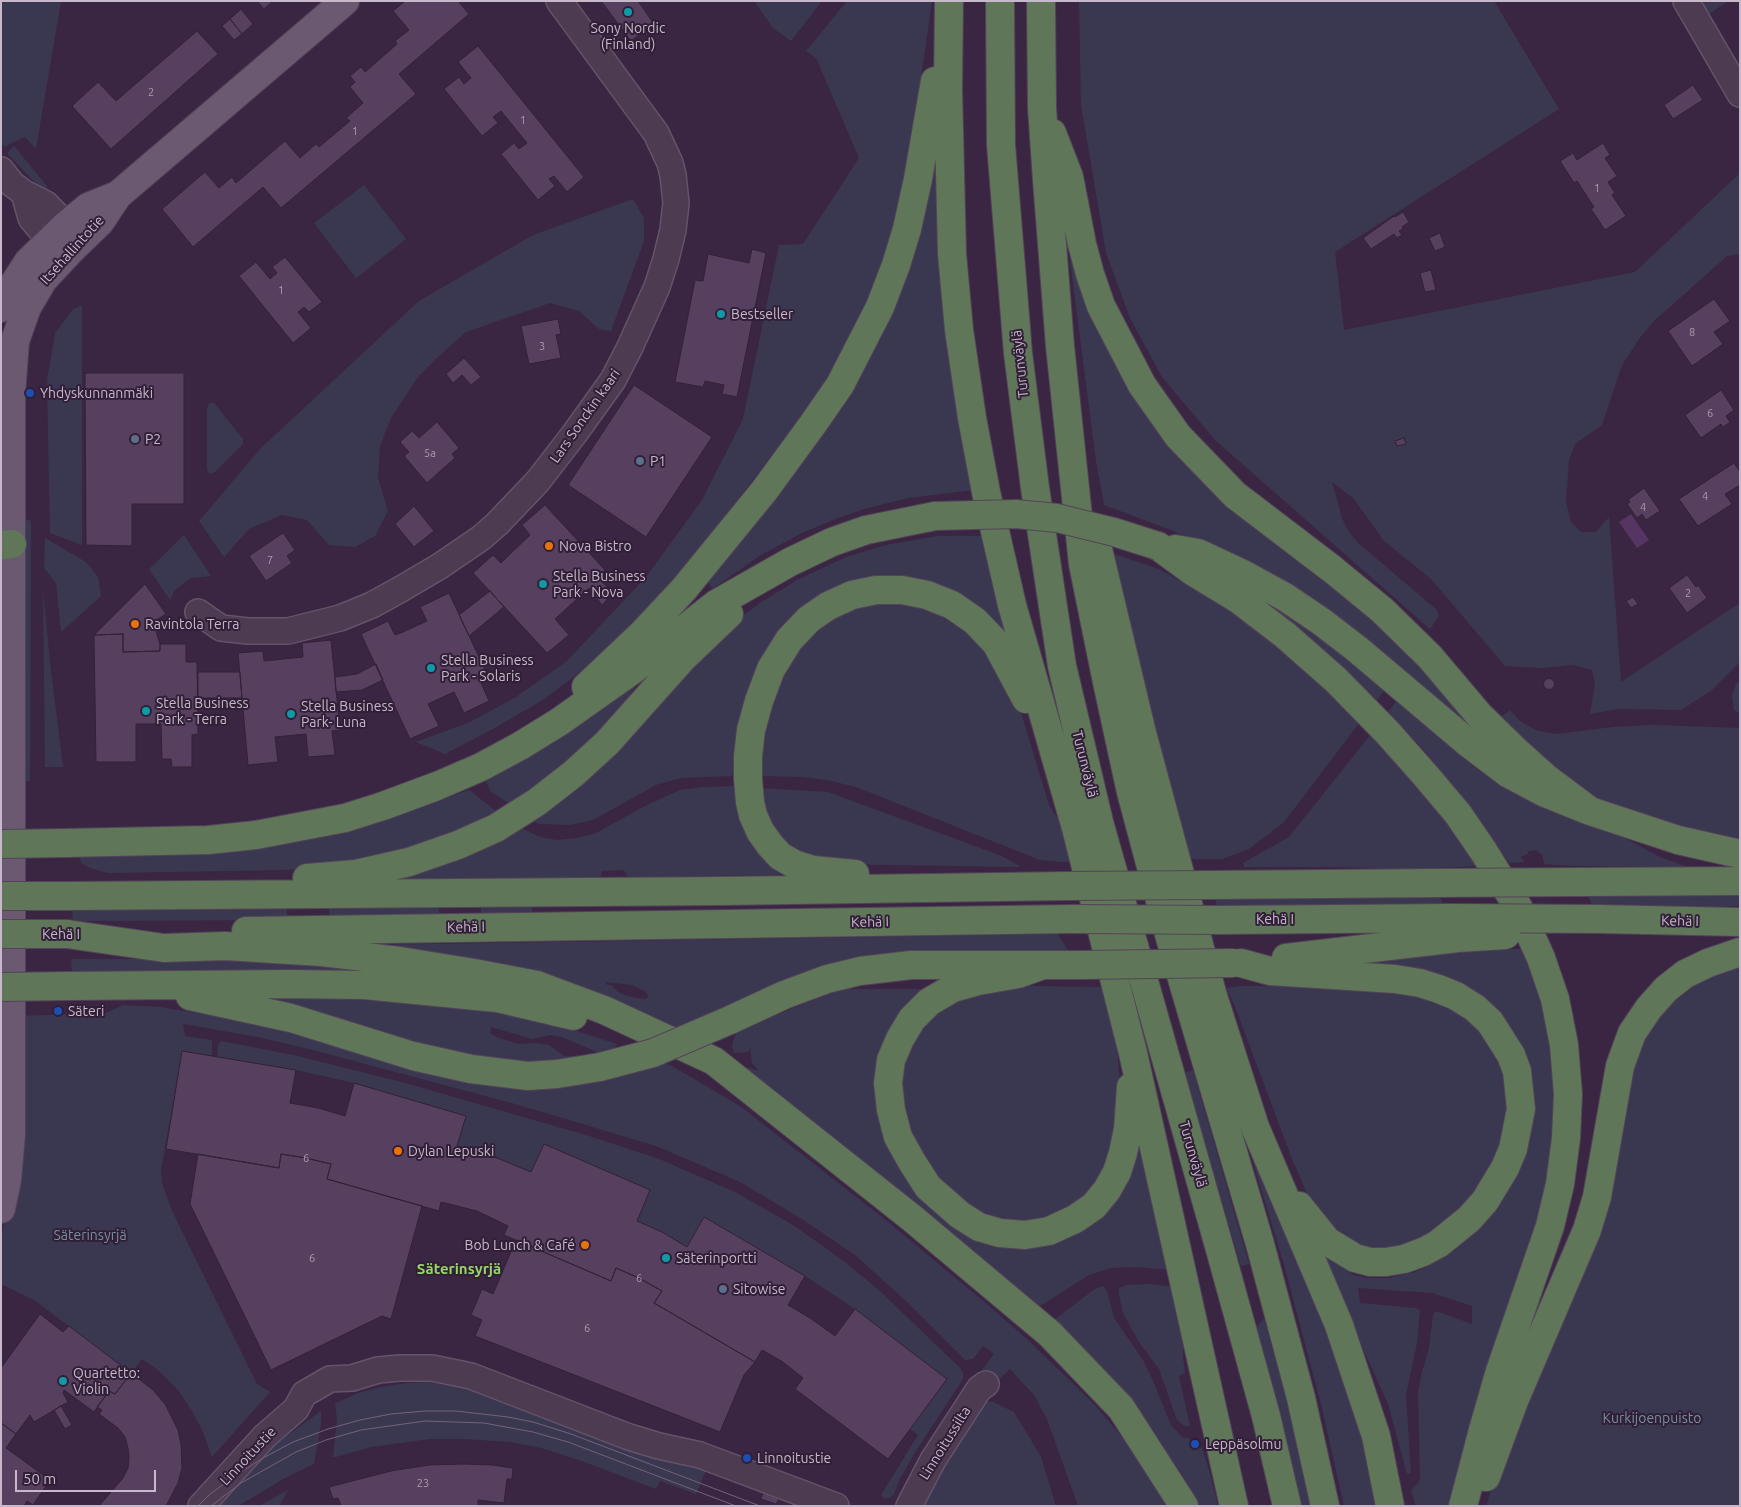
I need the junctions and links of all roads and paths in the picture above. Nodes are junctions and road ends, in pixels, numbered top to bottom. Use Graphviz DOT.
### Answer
graph roads {
  1 [pos="345,1"];
  2 [pos="559,1"];
  3 [pos="948,1"];
  4 [pos="1000,1"];
  5 [pos="1041,1"];
  6 [pos="1686,1"];
  7 [pos="1740,94"];
  8 [pos="1042,108"];
  9 [pos="10,186"];
  10 [pos="62,238"];
  11 [pos="1,308"];
  12 [pos="1072,456"];
  13 [pos="1158,546"];
  14 [pos="7,551"];
  15 [pos="759,579"];
  16 [pos="198,612"];
  17 [pos="559,722"];
  18 [pos="1048,734"];
  19 [pos="1590,811"];
  20 [pos="1,844"];
  21 [pos="1740,854"];
  22 [pos="1740,881"];
  23 [pos="932,889"];
  24 [pos="155,895"];
  25 [pos="1,896"];
  26 [pos="1740,922"];
  27 [pos="1453,928"];
  28 [pos="1,934"];
  29 [pos="67,934"];
  30 [pos="1740,952"];
  31 [pos="1238,962"];
  32 [pos="1043,965"];
  33 [pos="142,986"];
  34 [pos="1,987"];
  35 [pos="1133,1053"];
  36 [pos="795,1127"];
  37 [pos="1279,1184"];
  38 [pos="1,1209"];
  39 [pos="986,1384"];
  40 [pos="201,1506"];
  41 [pos="836,1506"];
  42 [pos="909,1506"];
  43 [pos="1184,1506"];
  44 [pos="1234,1506"];
  45 [pos="1287,1506"];
  46 [pos="1325,1506"];
  47 [pos="1390,1506"];
  48 [pos="1463,1506"];
  49 [pos="1474,1506"];
  1 -- 10 [label="main road, Itsehallintotie"];
  2 -- 16 [label="street, Lars Sonckin kaari"];
  3 -- 17 [label="highway"];
  3 -- 18 [label="highway"];
  4 -- 45 [label="highway, Turunväylä"];
  5 -- 8 [label="highway"];
  6 -- 7 [label="street"];
  8 -- 12 [label="highway"];
  8 -- 19 [label="highway"];
  9 -- 10 [label="street"];
  10 -- 11 [label="main road, Itsehallintotie"];
  10 -- 14 [label="main road, Itsehallintotie"];
  12 -- 37 [label="highway"];
  12 -- 46 [label="highway"];
  13 -- 15 [label="highway, bridge"];
  13 -- 19 [label="highway"];
  13 -- 48 [label="highway"];
  14 -- 38 [label="main road, Itsehallintotie"];
  15 -- 17 [label="highway"];
  15 -- 24 [label="highway"];
  17 -- 20 [label="highway, bridge"];
  18 -- 23 [label="highway"];
  18 -- 35 [label="highway"];
  19 -- 21 [label="highway"];
  22 -- 23 [label="highway, bridge"];
  23 -- 24 [label="highway"];
  24 -- 25 [label="highway, bridge"];
  26 -- 27 [label="highway, Kehä I, bridge"];
  27 -- 29 [label="highway, Kehä I, bridge"];
  27 -- 31 [label="highway"];
  28 -- 29 [label="highway, Kehä I, bridge"];
  29 -- 36 [label="highway"];
  30 -- 49 [label="highway"];
  31 -- 32 [label="highway, bridge"];
  31 -- 37 [label="highway"];
  32 -- 33 [label="highway, bridge"];
  32 -- 35 [label="highway"];
  33 -- 34 [label="highway, bridge"];
  33 -- 36 [label="highway"];
  35 -- 44 [label="highway"];
  36 -- 43 [label="highway"];
  37 -- 47 [label="highway"];
  39 -- 42 [label="street, Linnoitussilta"];
  40 -- 41 [label="street, Linnoitustie"];
}
